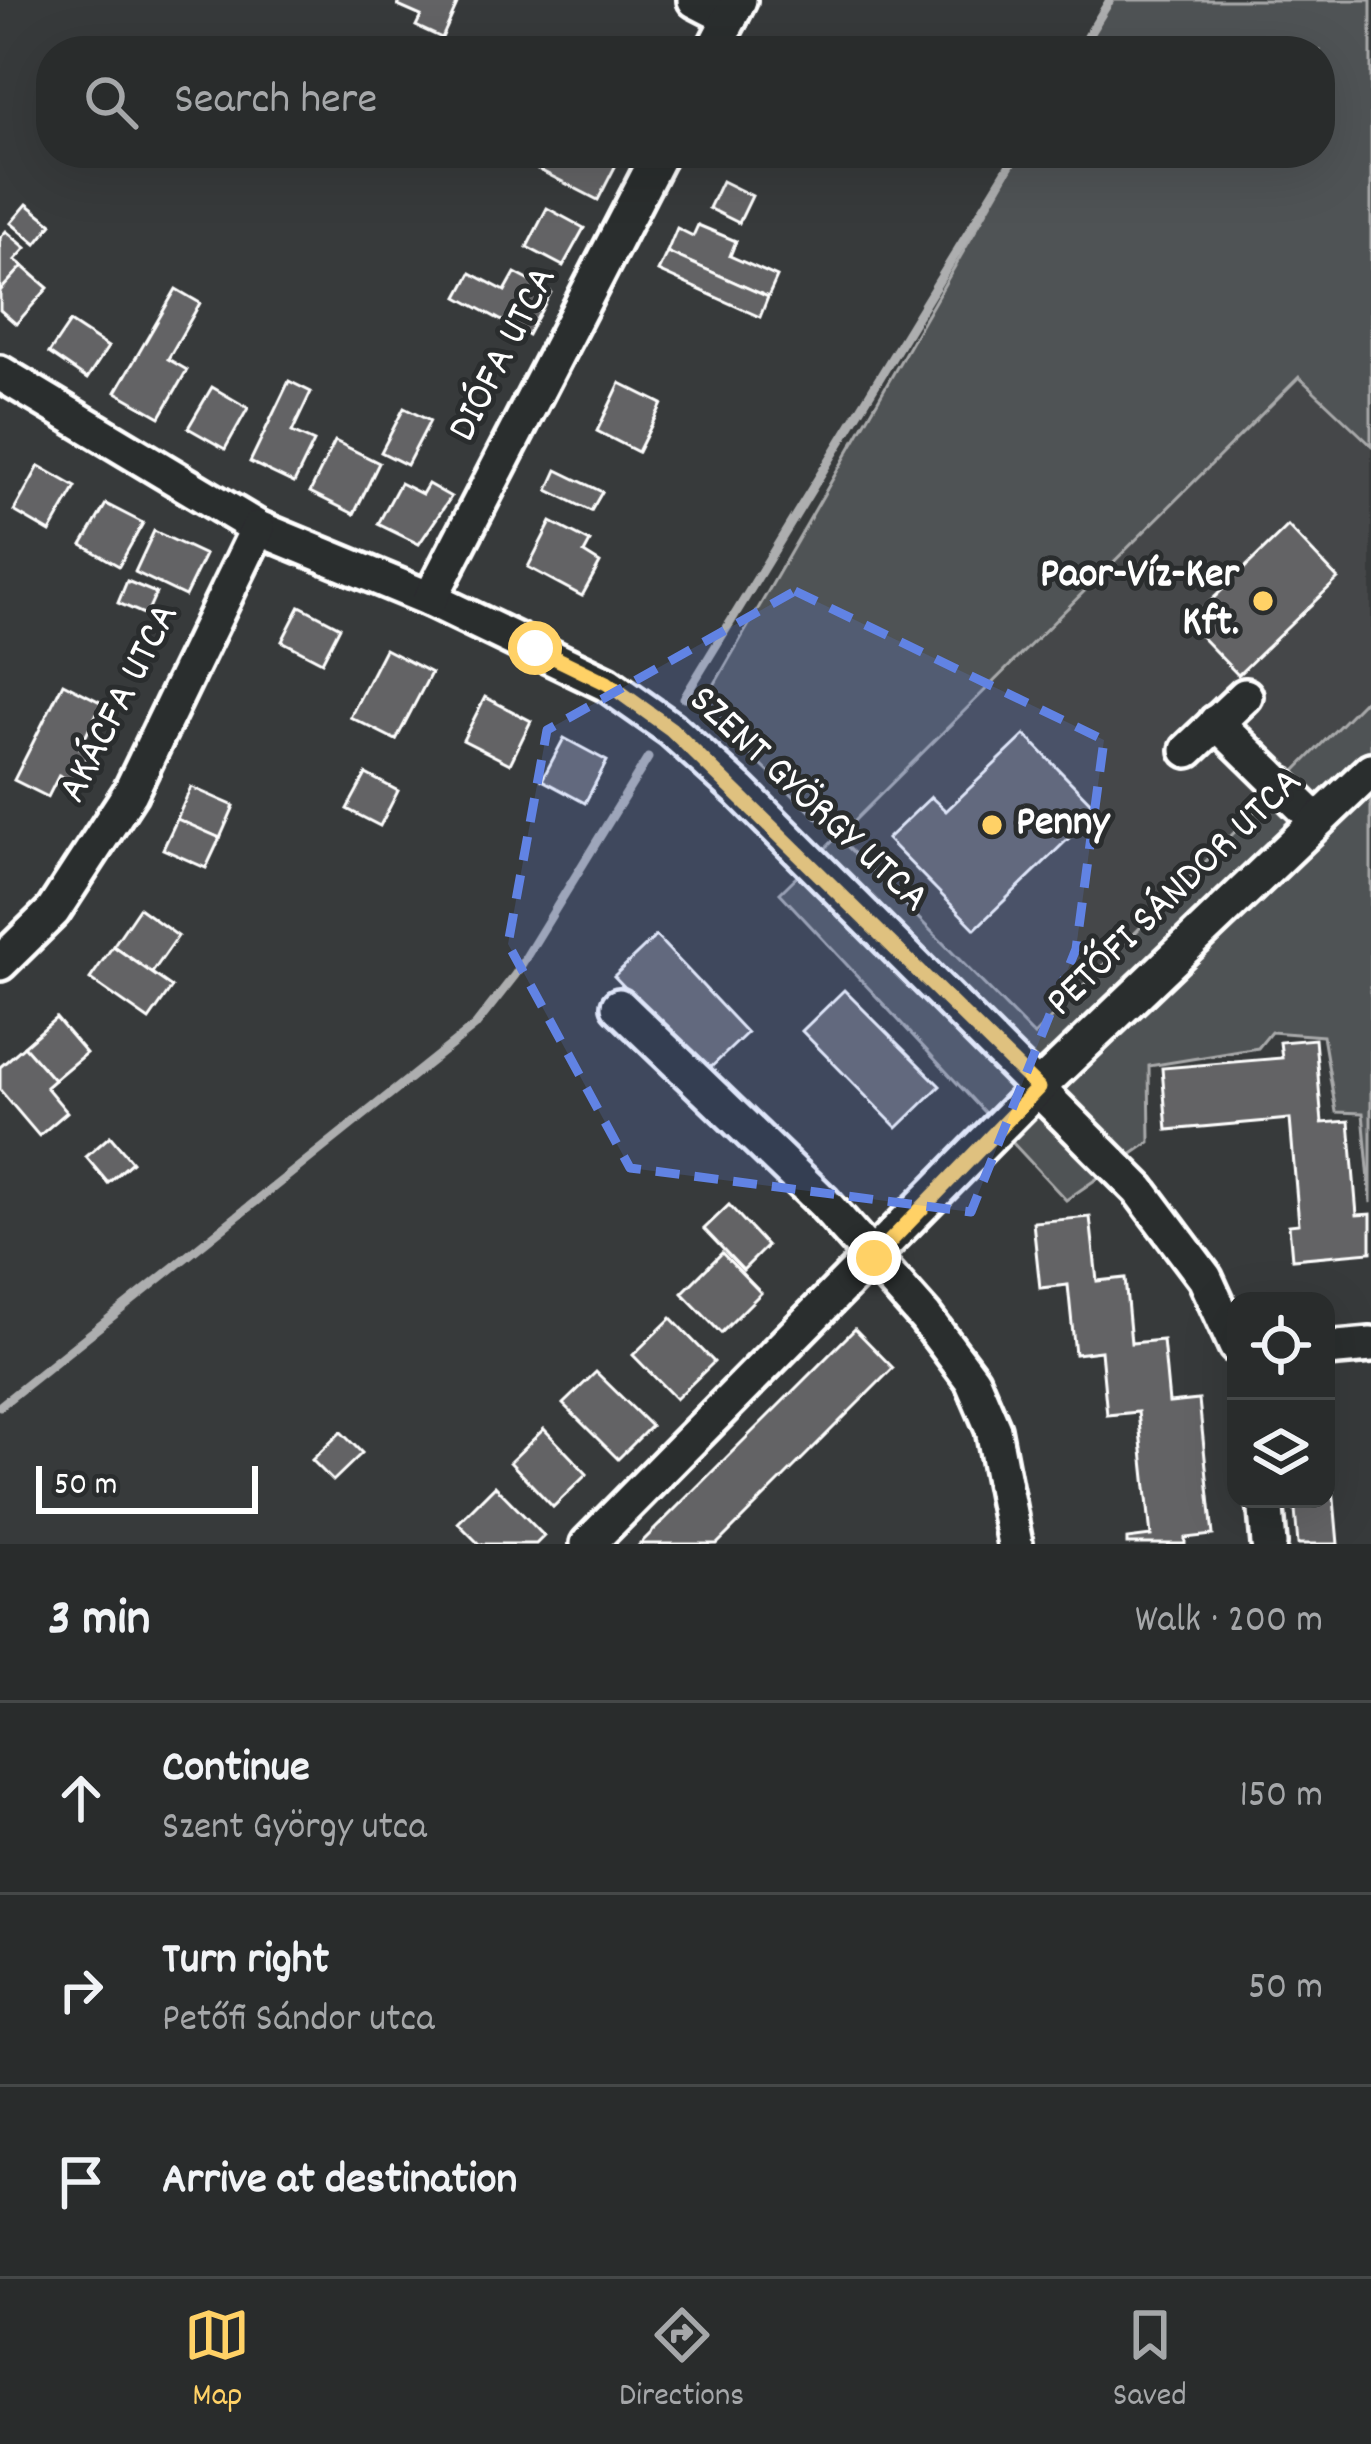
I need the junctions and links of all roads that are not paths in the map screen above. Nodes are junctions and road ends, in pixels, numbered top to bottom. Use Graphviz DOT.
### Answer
graph roads {
  1 [pos="695,0"];
  2 [pos="734,9"];
  3 [pos="720,36"];
  4 [pos="652,168"];
  5 [pos="0,373"];
  6 [pos="258,528"];
  7 [pos="430,598"];
  8 [pos="1246,696"];
  9 [pos="1216,722"];
  10 [pos="1188,750"];
  11 [pos="1371,770"];
  12 [pos="1317,821"];
  13 [pos="0,963"];
  14 [pos="619,1006"];
  15 [pos="1038,1088"];
  16 [pos="874,1258"];
  17 [pos="1227,1326"];
  18 [pos="1371,1345"];
  19 [pos="1335,1347"];
  20 [pos="1266,1508"];
  21 [pos="588,1544"];
  22 [pos="1015,1544"];
  23 [pos="1269,1544"];
  1 -- 2 [label="street"];
  2 -- 3 [label="street"];
  4 -- 7 [label="street, DIÓFA UTCA"];
  5 -- 6 [label="street, SZENT GYÖRGY UTCA"];
  6 -- 7 [label="street, SZENT GYÖRGY UTCA"];
  6 -- 13 [label="street, AKÁCFA UTCA"];
  7 -- 15 [label="street, SZENT GYÖRGY UTCA"];
  8 -- 9 [label="street"];
  9 -- 10 [label="street"];
  9 -- 12 [label="street"];
  11 -- 12 [label="street, PETŐFI SÁNDOR UTCA"];
  12 -- 15 [label="street, PETŐFI SÁNDOR UTCA"];
  14 -- 16 [label="street"];
  15 -- 16 [label="street, PETŐFI SÁNDOR UTCA"];
  15 -- 17 [label="street, SZENT GYÖRGY UTCA"];
  16 -- 21 [label="street, PETŐFI SÁNDOR UTCA"];
  16 -- 22 [label="street"];
  18 -- 19 [label="street"];
  20 -- 23 [label="street"];
}
